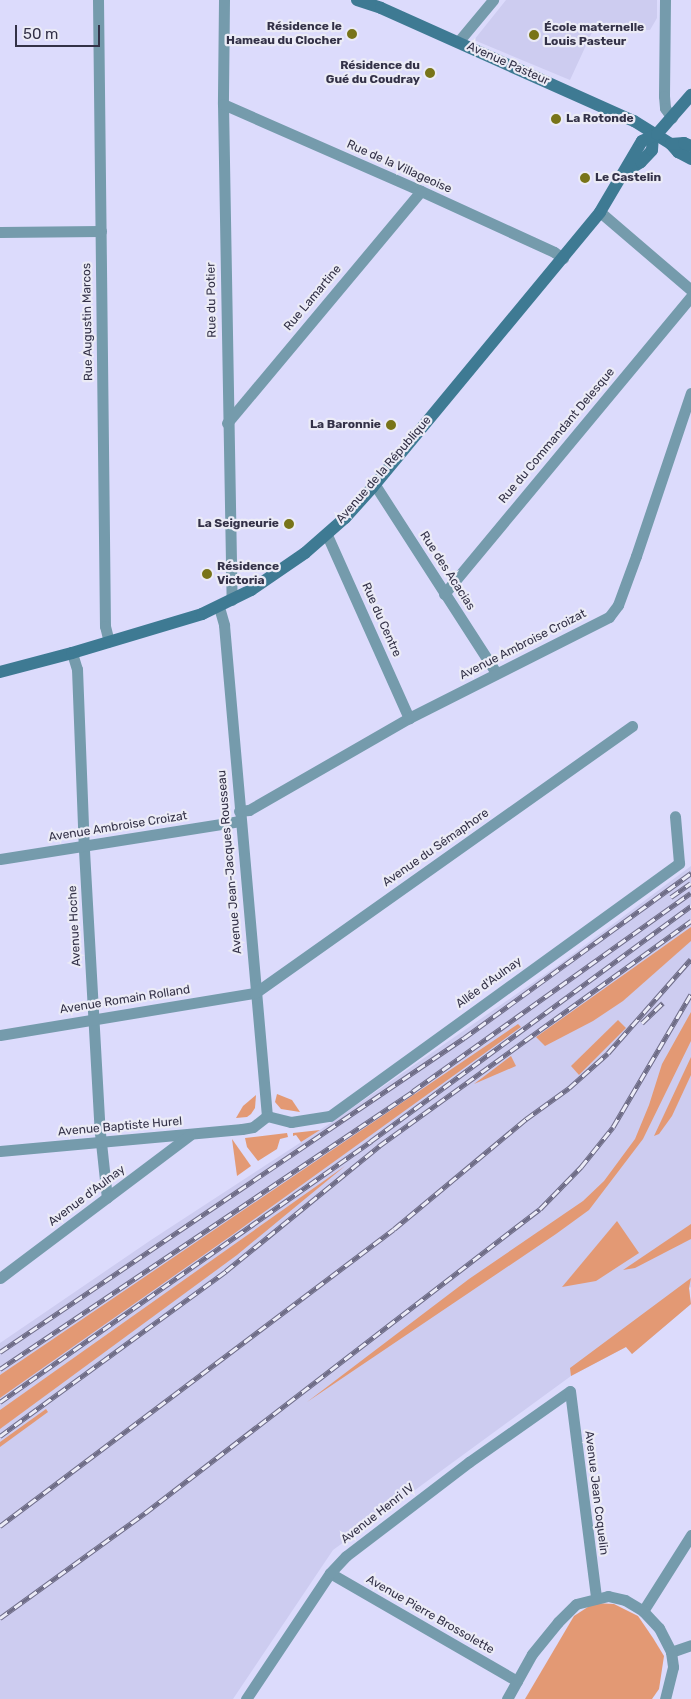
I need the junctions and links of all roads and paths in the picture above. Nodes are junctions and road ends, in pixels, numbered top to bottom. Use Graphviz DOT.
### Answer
graph roads {
  1 [pos="98,0"];
  2 [pos="224,0"];
  3 [pos="357,0"];
  4 [pos="493,0"];
  5 [pos="665,0"];
  6 [pos="458,42"];
  7 [pos="691,95"];
  8 [pos="223,104"];
  9 [pos="672,118"];
  10 [pos="655,135"];
  11 [pos="671,144"];
  12 [pos="691,146"];
  13 [pos="691,159"];
  14 [pos="421,191"];
  15 [pos="600,212"];
  16 [pos="101,231"];
  17 [pos="0,232"];
  18 [pos="562,258"];
  19 [pos="691,290"];
  20 [pos="691,296"];
  21 [pos="691,393"];
  22 [pos="227,423"];
  23 [pos="375,485"];
  24 [pos="327,535"];
  25 [pos="444,594"];
  26 [pos="232,600"];
  27 [pos="219,607"];
  28 [pos="109,642"];
  29 [pos="72,653"];
  30 [pos="0,672"];
  31 [pos="496,673"];
  32 [pos="409,718"];
  33 [pos="632,726"];
  34 [pos="240,816"];
  35 [pos="675,816"];
  36 [pos="84,846"];
  37 [pos="0,859"];
  38 [pos="256,992"];
  39 [pos="94,1019"];
  40 [pos="0,1035"];
  41 [pos="267,1116"];
  42 [pos="190,1135"];
  43 [pos="101,1141"];
  44 [pos="0,1151"];
  45 [pos="107,1198"];
  46 [pos="0,1278"];
  47 [pos="570,1391"];
  48 [pos="691,1535"];
  49 [pos="330,1573"];
  50 [pos="596,1598"];
  51 [pos="643,1611"];
  52 [pos="691,1645"];
  53 [pos="671,1652"];
  54 [pos="516,1681"];
  55 [pos="246,1699"];
  56 [pos="507,1699"];
  57 [pos="665,1699"];
  1 -- 16 [label="street, Rue Augustin Marcos"];
  2 -- 8 [label="street, Rue du Potier"];
  3 -- 6 [label="main road, Avenue Pasteur"];
  4 -- 6 [label="street"];
  5 -- 9 [label="street"];
  6 -- 10 [label="main road, Avenue Pasteur"];
  7 -- 9 [label="main road"];
  8 -- 14 [label="street, Rue de la Villageoise"];
  8 -- 22 [label="street, Rue du Potier"];
  9 -- 10 [label="main road"];
  10 -- 11 [label="main road, Avenue Pasteur"];
  10 -- 15 [label="main road, Avenue de la République"];
  11 -- 12 [label="main road"];
  11 -- 13 [label="main road, Avenue Pasteur"];
  14 -- 18 [label="street, Rue de la Villageoise"];
  14 -- 22 [label="street, Rue Lamartine"];
  15 -- 18 [label="main road, Avenue de la République"];
  15 -- 19 [label="street"];
  16 -- 17 [label="street"];
  16 -- 28 [label="street, Rue Augustin Marcos"];
  18 -- 23 [label="main road, Avenue de la République"];
  20 -- 25 [label="street, Rue du Commandant Delesque"];
  21 -- 31 [label="street, Avenue Ambroise Croizat"];
  22 -- 26 [label="street, Rue du Potier"];
  23 -- 24 [label="main road, Avenue de la République"];
  23 -- 25 [label="street, Rue des Acacias"];
  24 -- 26 [label="main road, Avenue de la République"];
  24 -- 32 [label="street, Rue du Centre"];
  25 -- 31 [label="street, Rue des Acacias"];
  26 -- 27 [label="main road, Avenue de la République"];
  27 -- 28 [label="main road, Avenue de la République"];
  27 -- 34 [label="street, Avenue Jean-Jacques Rousseau"];
  28 -- 29 [label="main road, Avenue de la République"];
  29 -- 30 [label="main road, Avenue de la République"];
  29 -- 36 [label="street, Avenue Hoche"];
  31 -- 32 [label="street, Avenue Ambroise Croizat"];
  32 -- 34 [label="street, Avenue Ambroise Croizat"];
  33 -- 38 [label="street, Avenue du Sémaphore"];
  34 -- 36 [label="street, Avenue Ambroise Croizat"];
  34 -- 38 [label="street, Avenue Jean-Jacques Rousseau"];
  35 -- 41 [label="street, Allée d'Aulnay"];
  36 -- 37 [label="street, Avenue Ambroise Croizat"];
  36 -- 39 [label="street, Avenue Hoche"];
  38 -- 39 [label="street, Avenue Romain Rolland"];
  38 -- 41 [label="street, Avenue Jean-Jacques Rousseau"];
  39 -- 40 [label="street, Avenue Romain Rolland"];
  39 -- 43 [label="street, Avenue Hoche"];
  41 -- 42 [label="street, Avenue Baptiste Hurel"];
  42 -- 43 [label="street, Avenue Baptiste Hurel"];
  42 -- 45 [label="street, Avenue d'Aulnay"];
  43 -- 44 [label="street, Avenue Baptiste Hurel"];
  43 -- 45 [label="street, Avenue Hoche"];
  45 -- 46 [label="street, Avenue d'Aulnay"];
  47 -- 49 [label="street, Avenue Henri IV"];
  47 -- 50 [label="street, Avenue Jean Coquelin"];
  48 -- 51 [label="street"];
  49 -- 54 [label="street, Avenue Pierre Brossolette"];
  49 -- 55 [label="street, Avenue Henri IV"];
  50 -- 51 [label="street"];
  50 -- 54 [label="street"];
  51 -- 53 [label="street"];
  52 -- 53 [label="street"];
  53 -- 57 [label="street"];
  54 -- 56 [label="street"];
}
